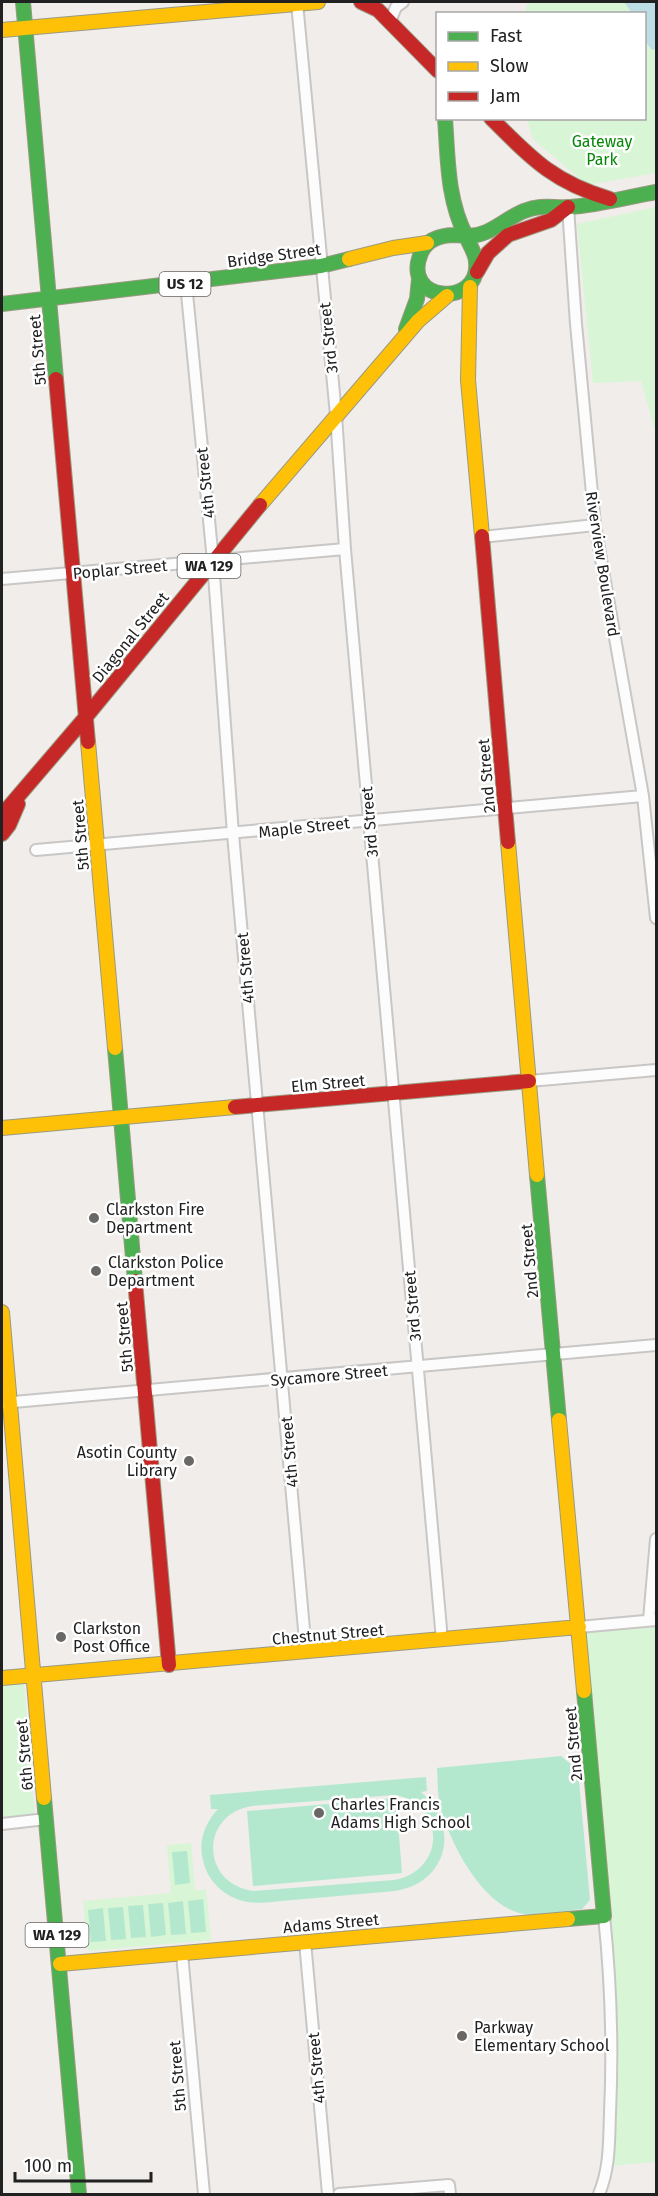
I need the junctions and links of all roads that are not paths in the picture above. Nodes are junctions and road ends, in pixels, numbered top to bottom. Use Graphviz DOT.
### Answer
graph roads {
  1 [pos="23,2"];
  2 [pos="318,2"];
  3 [pos="403,2"];
  4 [pos="297,3"];
  5 [pos="364,3"];
  6 [pos="390,22"];
  7 [pos="26,27"];
  8 [pos="2,30"];
  9 [pos="436,69"];
  10 [pos="445,120"];
  11 [pos="493,120"];
  12 [pos="657,192"];
  13 [pos="613,200"];
  14 [pos="453,201"];
  15 [pos="568,207"];
  16 [pos="442,236"];
  17 [pos="466,236"];
  18 [pos="427,243"];
  19 [pos="372,254"];
  20 [pos="321,266"];
  21 [pos="410,270"];
  22 [pos="477,272"];
  23 [pos="186,284"];
  24 [pos="470,287"];
  25 [pos="449,296"];
  26 [pos="49,300"];
  27 [pos="2,304"];
  28 [pos="469,322"];
  29 [pos="401,341"];
  30 [pos="336,415"];
  31 [pos="595,525"];
  32 [pos="482,537"];
  33 [pos="345,549"];
  34 [pos="213,561"];
  35 [pos="72,572"];
  36 [pos="2,579"];
  37 [pos="85,718"];
  38 [pos="26,786"];
  39 [pos="643,796"];
  40 [pos="505,808"];
  41 [pos="2,815"];
  42 [pos="369,820"];
  43 [pos="2,834"];
  44 [pos="232,834"];
  45 [pos="98,844"];
  46 [pos="36,849"];
  47 [pos="657,918"];
  48 [pos="657,1070"];
  49 [pos="529,1081"];
  50 [pos="393,1093"];
  51 [pos="258,1106"];
  52 [pos="121,1118"];
  53 [pos="2,1128"];
  54 [pos="2,1312"];
  55 [pos="657,1345"];
  56 [pos="554,1355"];
  57 [pos="418,1367"];
  58 [pos="283,1379"];
  59 [pos="145,1391"];
  60 [pos="6,1403"];
  61 [pos="657,1539"];
  62 [pos="653,1620"];
  63 [pos="579,1627"];
  64 [pos="442,1640"];
  65 [pos="306,1652"];
  66 [pos="169,1665"];
  67 [pos="33,1675"];
  68 [pos="2,1678"];
  69 [pos="46,1819"];
  70 [pos="2,1824"];
  71 [pos="604,1916"];
  72 [pos="305,1942"];
  73 [pos="182,1954"];
  74 [pos="60,1964"];
  75 [pos="449,2190"];
  76 [pos="79,2194"];
  77 [pos="204,2194"];
  78 [pos="328,2194"];
  79 [pos="339,2194"];
  80 [pos="599,2194"];
  1 -- 7 [label="main road, 5th Street"];
  2 -- 4 [label="main road"];
  3 -- 6 [label="street"];
  4 -- 7 [label="main road"];
  4 -- 20 [label="street, 3rd Street"];
  5 -- 6 [label="main road"];
  6 -- 9 [label="main road"];
  7 -- 8 [label="main road"];
  7 -- 26 [label="main road, 5th Street"];
  10 -- 14 [label="main road"];
  11 -- 13 [label="main road"];
  12 -- 13 [label="main road, US 12"];
  13 -- 15 [label="main road, US 12"];
  14 -- 16 [label="main road"];
  14 -- 17 [label="main road"];
  15 -- 17 [label="main road, US 12"];
  15 -- 22 [label="main road, US 12"];
  15 -- 31 [label="street, Riverview Boulevard"];
  16 -- 17 [label="main road, US 12"];
  16 -- 18 [label="main road, US 12"];
  17 -- 22 [label="main road"];
  18 -- 19 [label="main road, Bridge Street / US 12"];
  18 -- 21 [label="main road"];
  19 -- 20 [label="main road, Bridge Street / US 12"];
  19 -- 21 [label="main road, Bridge Street / US 12"];
  20 -- 23 [label="main road, Bridge Street / US 12"];
  20 -- 30 [label="street, 3rd Street"];
  21 -- 25 [label="main road, US 12"];
  21 -- 29 [label="main road, Diagonal Street / WA 129"];
  22 -- 24 [label="main road, US 12"];
  23 -- 26 [label="main road, Bridge Street / US 12"];
  23 -- 34 [label="street, 4th Street"];
  24 -- 25 [label="main road"];
  24 -- 28 [label="main road, 2nd Street"];
  25 -- 28 [label="main road"];
  25 -- 29 [label="main road, Diagonal Street / WA 129"];
  26 -- 27 [label="main road, Bridge Street / US 12"];
  26 -- 35 [label="main road, 5th Street"];
  28 -- 32 [label="main road, 2nd Street"];
  29 -- 30 [label="main road, Diagonal Street / WA 129"];
  30 -- 33 [label="street, 3rd Street"];
  30 -- 34 [label="main road, Diagonal Street / WA 129"];
  31 -- 32 [label="street"];
  31 -- 39 [label="street, Riverview Boulevard"];
  32 -- 40 [label="main road, 2nd Street"];
  33 -- 34 [label="street, Poplar Street"];
  33 -- 42 [label="street, 3rd Street"];
  34 -- 35 [label="street, Poplar Street"];
  34 -- 37 [label="main road, Diagonal Street / WA 129"];
  34 -- 44 [label="street, 4th Street"];
  35 -- 36 [label="street, Poplar Street"];
  35 -- 37 [label="main road, 5th Street"];
  37 -- 38 [label="main road, Diagonal Street / WA 129"];
  37 -- 45 [label="main road, 5th Street"];
  38 -- 41 [label="main road, Diagonal Street / WA 129"];
  38 -- 43 [label="main road, WA 129"];
  39 -- 40 [label="street, Maple Street"];
  39 -- 47 [label="street, Riverview Boulevard"];
  40 -- 42 [label="street, Maple Street"];
  40 -- 49 [label="main road, 2nd Street"];
  42 -- 44 [label="street, Maple Street"];
  42 -- 50 [label="street, 3rd Street"];
  44 -- 45 [label="street, Maple Street"];
  44 -- 51 [label="street, 4th Street"];
  45 -- 46 [label="street, Maple Street"];
  45 -- 52 [label="main road, 5th Street"];
  48 -- 49 [label="street, Elm Street"];
  49 -- 50 [label="main road, Elm Street"];
  49 -- 56 [label="main road, 2nd Street"];
  50 -- 51 [label="main road, Elm Street"];
  50 -- 57 [label="street, 3rd Street"];
  51 -- 52 [label="main road, Elm Street"];
  51 -- 58 [label="street, 4th Street"];
  52 -- 53 [label="main road, Elm Street"];
  52 -- 59 [label="main road, 5th Street"];
  54 -- 60 [label="main road, 6th Street / WA 129"];
  55 -- 56 [label="street, Sycamore Street"];
  56 -- 57 [label="street, Sycamore Street"];
  56 -- 63 [label="main road, 2nd Street"];
  57 -- 58 [label="street, Sycamore Street"];
  57 -- 64 [label="street, 3rd Street"];
  58 -- 59 [label="street, Sycamore Street"];
  58 -- 65 [label="street, 4th Street"];
  59 -- 60 [label="street, Sycamore Street"];
  59 -- 66 [label="main road, 5th Street"];
  60 -- 67 [label="main road, 6th Street / WA 129"];
  61 -- 62 [label="street"];
  62 -- 63 [label="street, Chestnut Street"];
  63 -- 64 [label="main road, Chestnut Street"];
  63 -- 71 [label="main road, 2nd Street"];
  64 -- 65 [label="main road, Chestnut Street"];
  65 -- 66 [label="main road, Chestnut Street"];
  66 -- 67 [label="main road, Chestnut Street"];
  67 -- 68 [label="main road, Chestnut Street"];
  67 -- 69 [label="main road, 6th Street / WA 129"];
  69 -- 70 [label="street"];
  69 -- 74 [label="main road, 6th Street / WA 129"];
  71 -- 72 [label="main road, Adams Street"];
  71 -- 80 [label="street, 2nd Street"];
  72 -- 73 [label="main road, Adams Street"];
  72 -- 78 [label="street, 4th Street"];
  73 -- 74 [label="main road, Adams Street"];
  73 -- 77 [label="street, 5th Street"];
  74 -- 76 [label="main road, 6th Street / WA 129"];
  75 -- 79 [label="street"];
}
